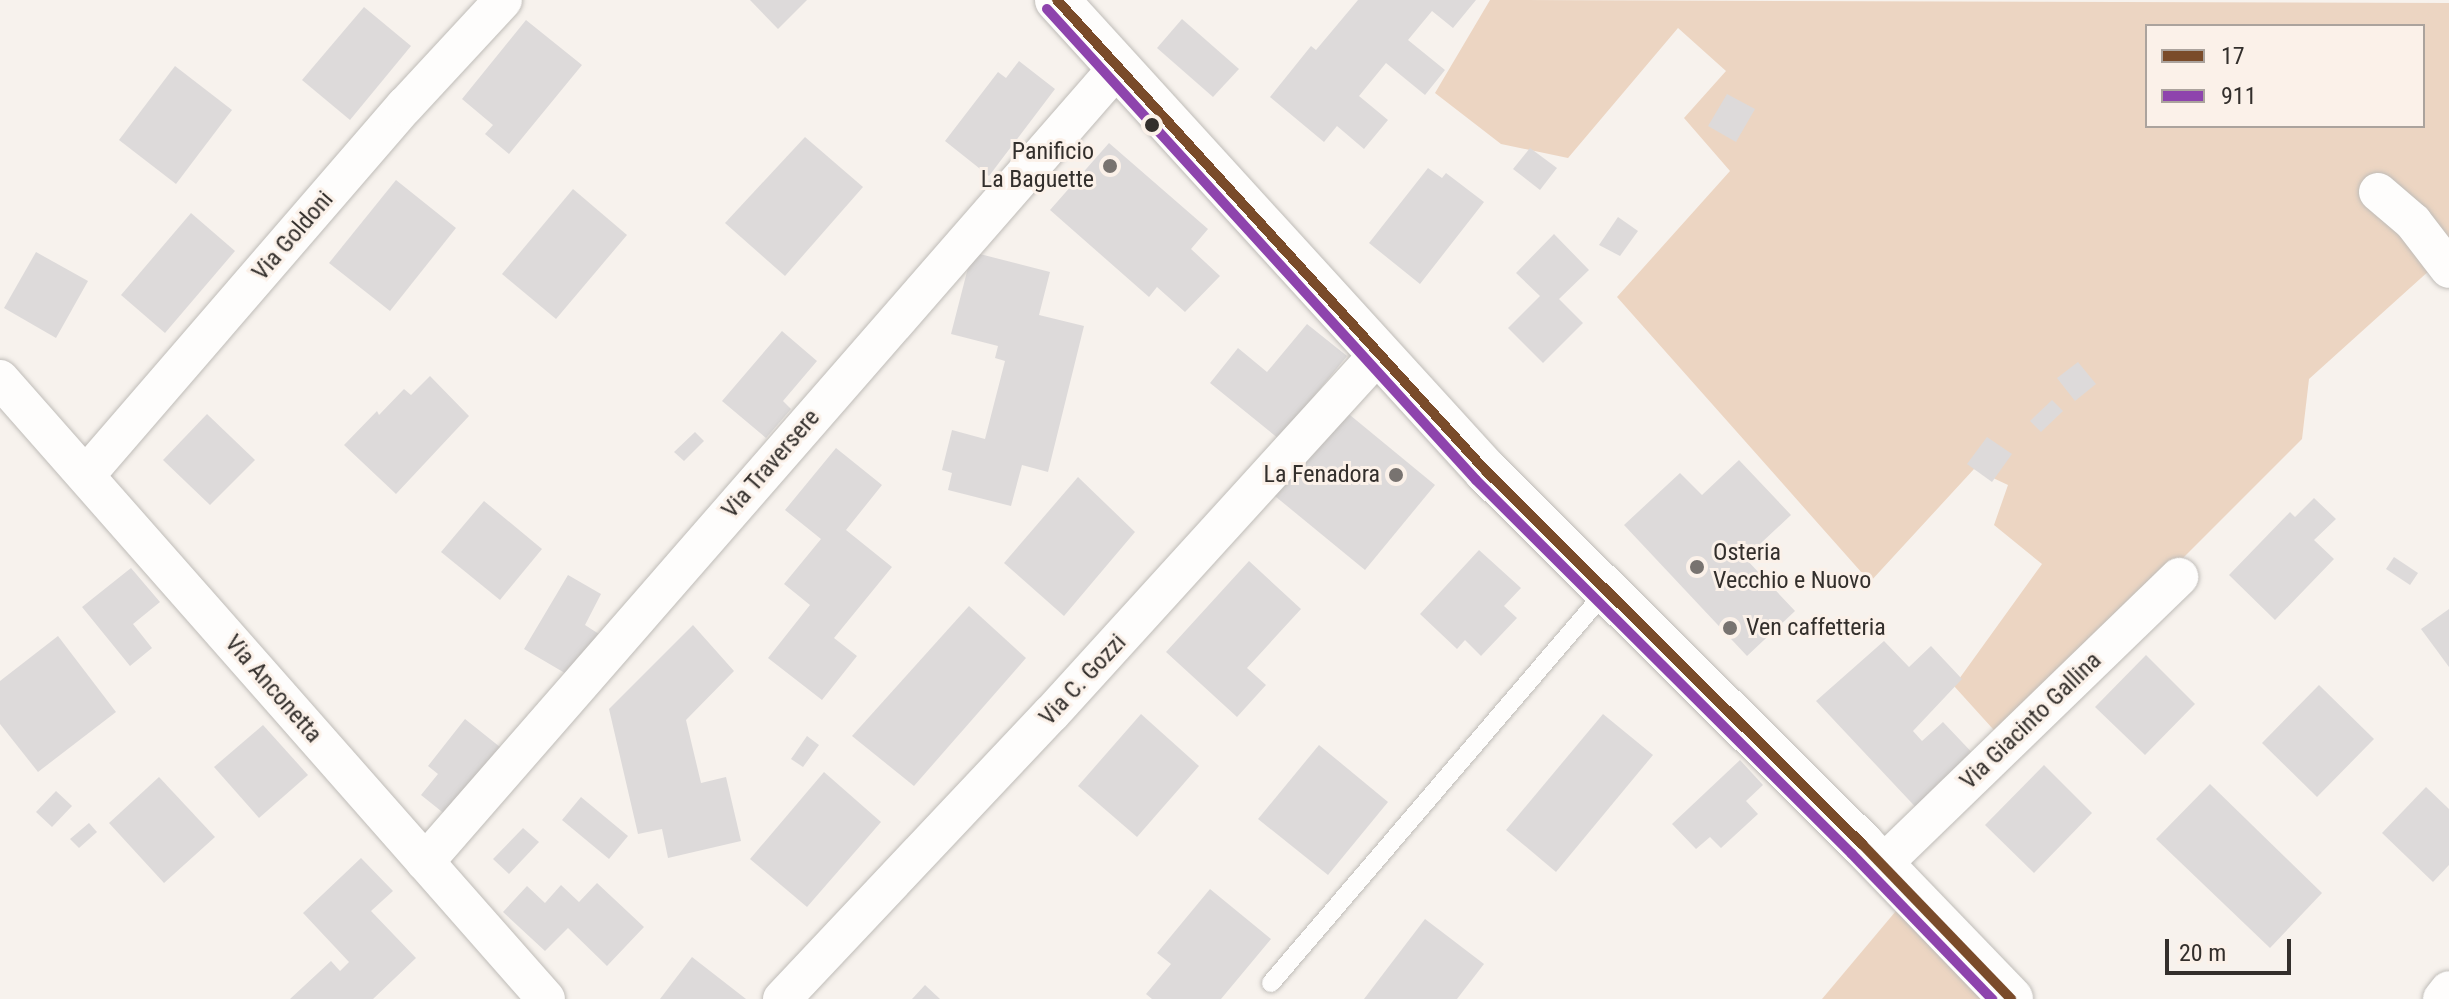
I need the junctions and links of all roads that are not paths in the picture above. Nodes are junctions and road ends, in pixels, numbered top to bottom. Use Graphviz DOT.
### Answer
graph roads {
  1 [pos="503,0"];
  2 [pos="1057,0"];
  3 [pos="1118,67"];
  4 [pos="2378,192"];
  5 [pos="2449,269"];
  6 [pos="1378,355"];
  7 [pos="0,379"];
  8 [pos="86,475"];
  9 [pos="2179,577"];
  10 [pos="1606,591"];
  11 [pos="425,862"];
  12 [pos="1882,865"];
  13 [pos="1271,983"];
  14 [pos="2449,990"];
  15 [pos="546,999"];
  16 [pos="782,999"];
  17 [pos="2011,999"];
  18 [pos="2442,999"];
  1 -- 8 [label="street, Via Goldoni"];
  2 -- 3 [label="main road"];
  3 -- 6 [label="main road"];
  3 -- 11 [label="street, Via Traversere"];
  4 -- 5 [label="street"];
  6 -- 10 [label="main road"];
  6 -- 16 [label="street, Via C. Gozzi"];
  7 -- 8 [label="street, Via Anconetta"];
  8 -- 11 [label="street, Via Anconetta"];
  9 -- 12 [label="street, Via Giacinto Gallina"];
  10 -- 12 [label="main road"];
  10 -- 13 [label="lane"];
  11 -- 15 [label="street, Via Anconetta"];
  12 -- 17 [label="main road"];
  14 -- 18 [label="street"];
}
